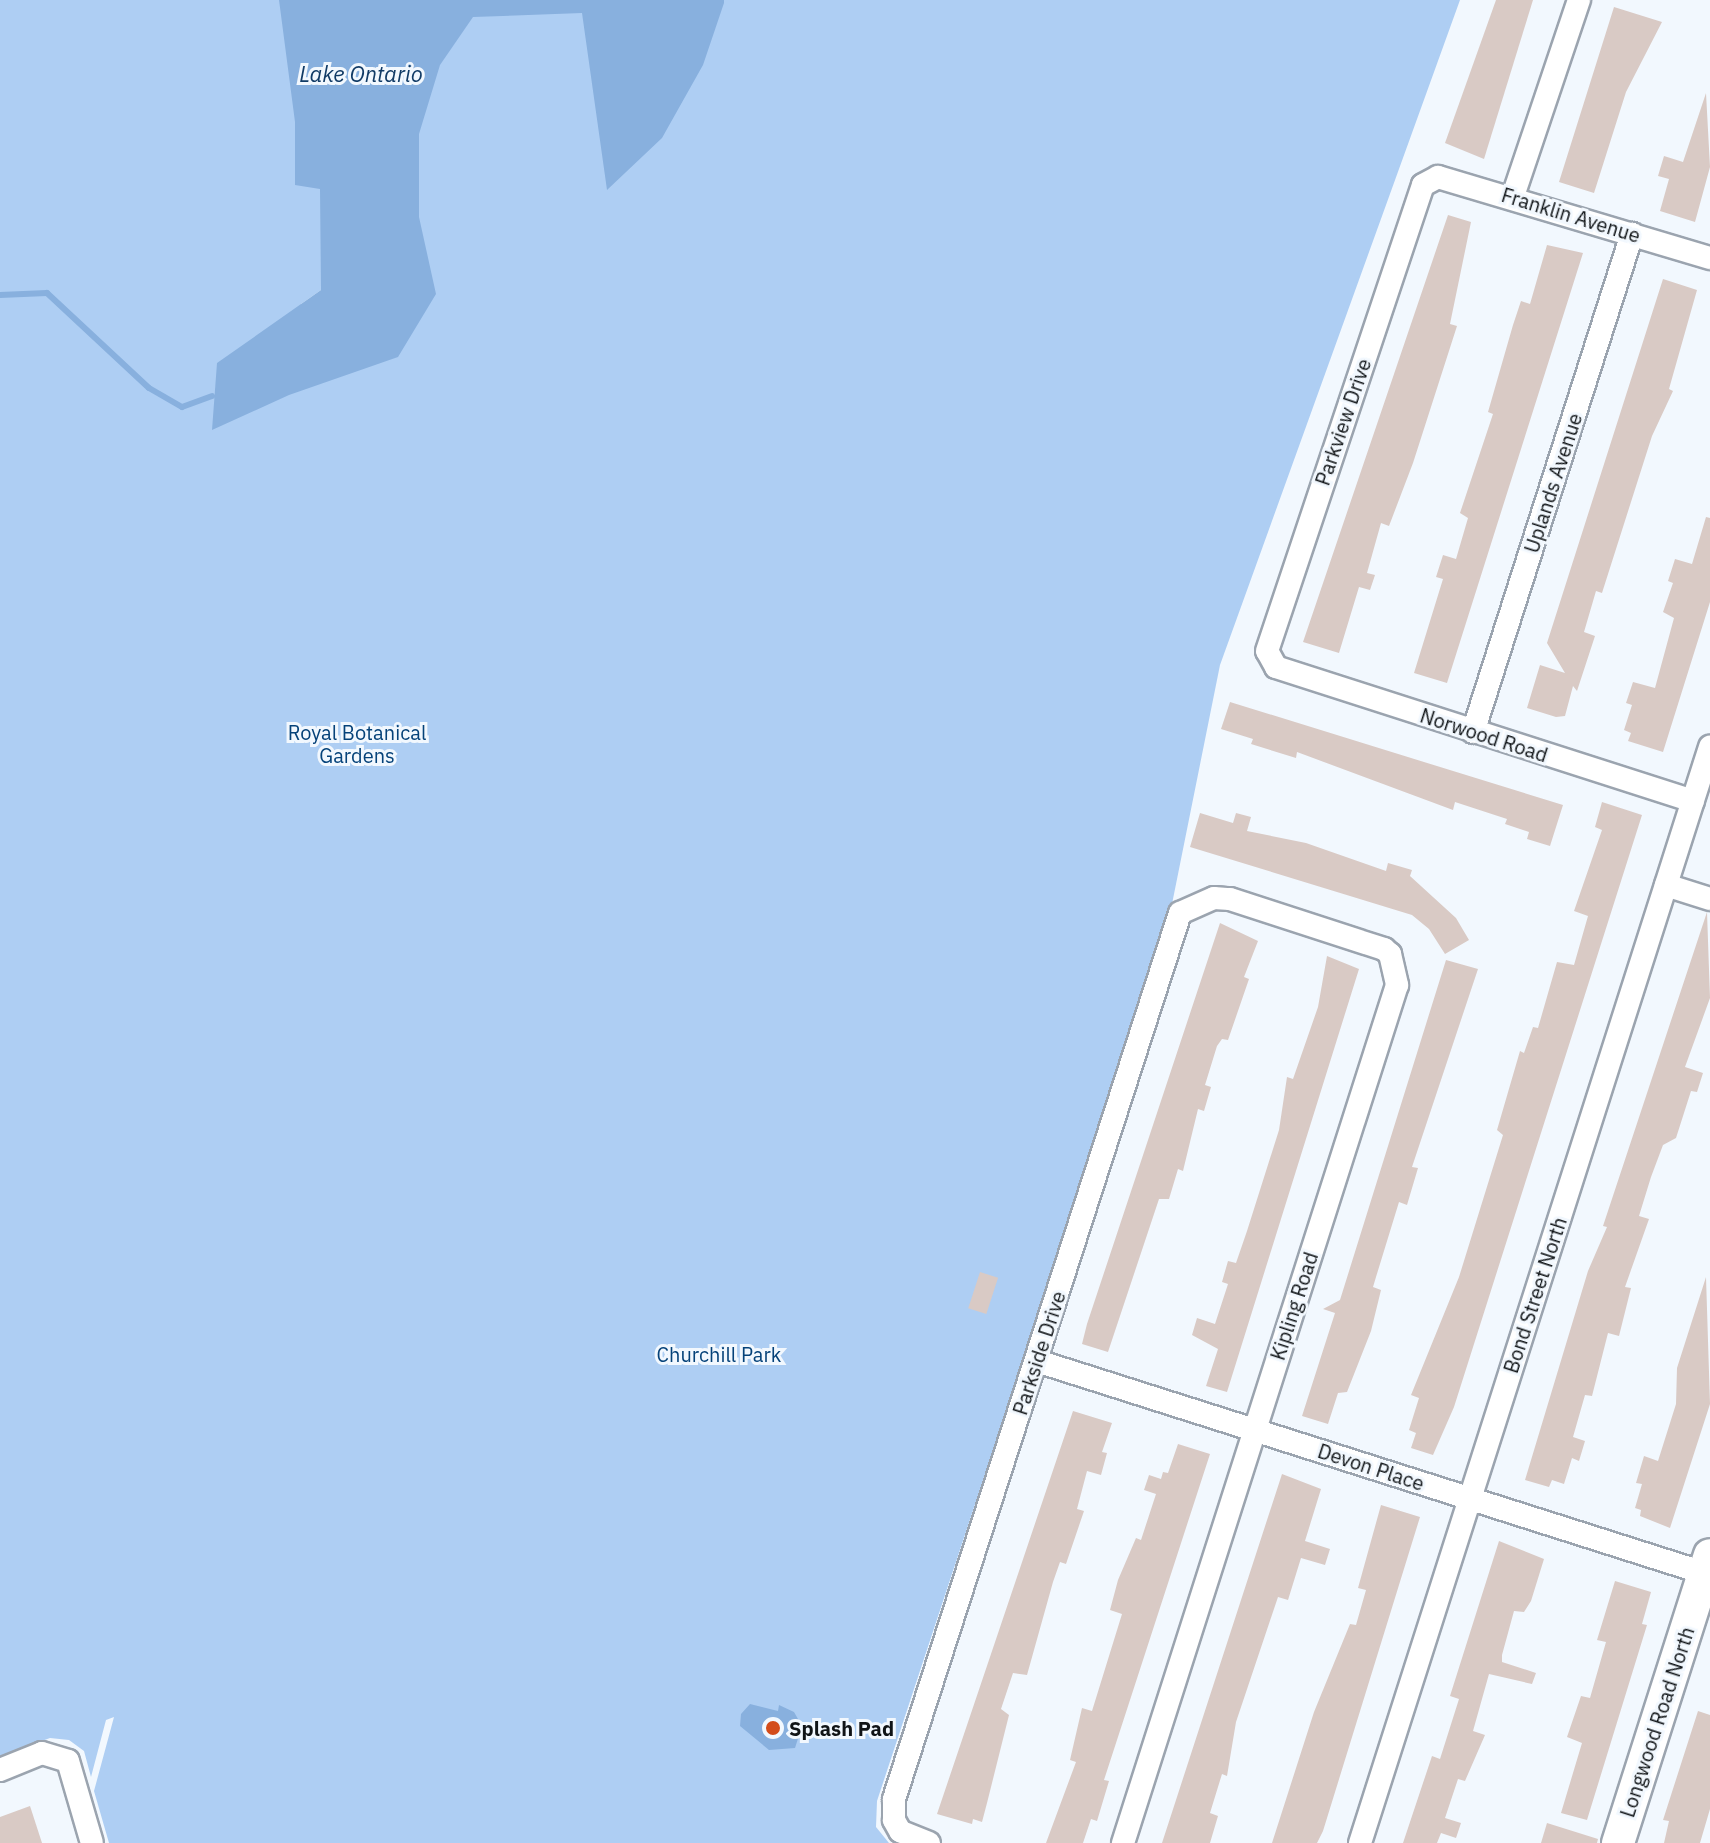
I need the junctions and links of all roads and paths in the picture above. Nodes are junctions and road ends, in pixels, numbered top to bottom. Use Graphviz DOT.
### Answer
graph roads {
  1 [pos="1579,0"];
  2 [pos="1431,178"];
  3 [pos="1513,196"];
  4 [pos="1632,234"];
  5 [pos="1710,258"];
  6 [pos="1276,667"];
  7 [pos="1473,732"];
  8 [pos="1710,747"];
  9 [pos="1693,801"];
  10 [pos="1666,885"];
  11 [pos="1710,899"];
  12 [pos="1206,900"];
  13 [pos="1037,1361"];
  14 [pos="1254,1430"];
  15 [pos="1470,1499"];
  16 [pos="1707,1564"];
  17 [pos="0,1770"];
  18 [pos="92,1843"];
  19 [pos="929,1843"];
  20 [pos="1123,1843"];
  21 [pos="1360,1843"];
  22 [pos="1618,1843"];
  1 -- 3 [label="street"];
  2 -- 3 [label="street, Franklin Avenue"];
  2 -- 6 [label="street, Parkview Drive"];
  3 -- 4 [label="street, Franklin Avenue"];
  4 -- 5 [label="street, Franklin Avenue"];
  4 -- 7 [label="street, Uplands Avenue"];
  6 -- 7 [label="street, Norwood Road"];
  7 -- 9 [label="street, Norwood Road"];
  8 -- 9 [label="street, Bond Street North"];
  9 -- 10 [label="street, Bond Street North"];
  10 -- 11 [label="street"];
  10 -- 15 [label="street, Bond Street North"];
  12 -- 13 [label="street, Parkside Drive"];
  12 -- 14 [label="street, Kipling Road"];
  13 -- 14 [label="street, Devon Place"];
  13 -- 19 [label="street, Parkside Drive"];
  14 -- 15 [label="street, Devon Place"];
  14 -- 20 [label="street, Kipling Road"];
  15 -- 16 [label="street, Devon Place"];
  15 -- 21 [label="street, Bond Street North"];
  16 -- 22 [label="street, Longwood Road North"];
  17 -- 18 [label="street"];
}
